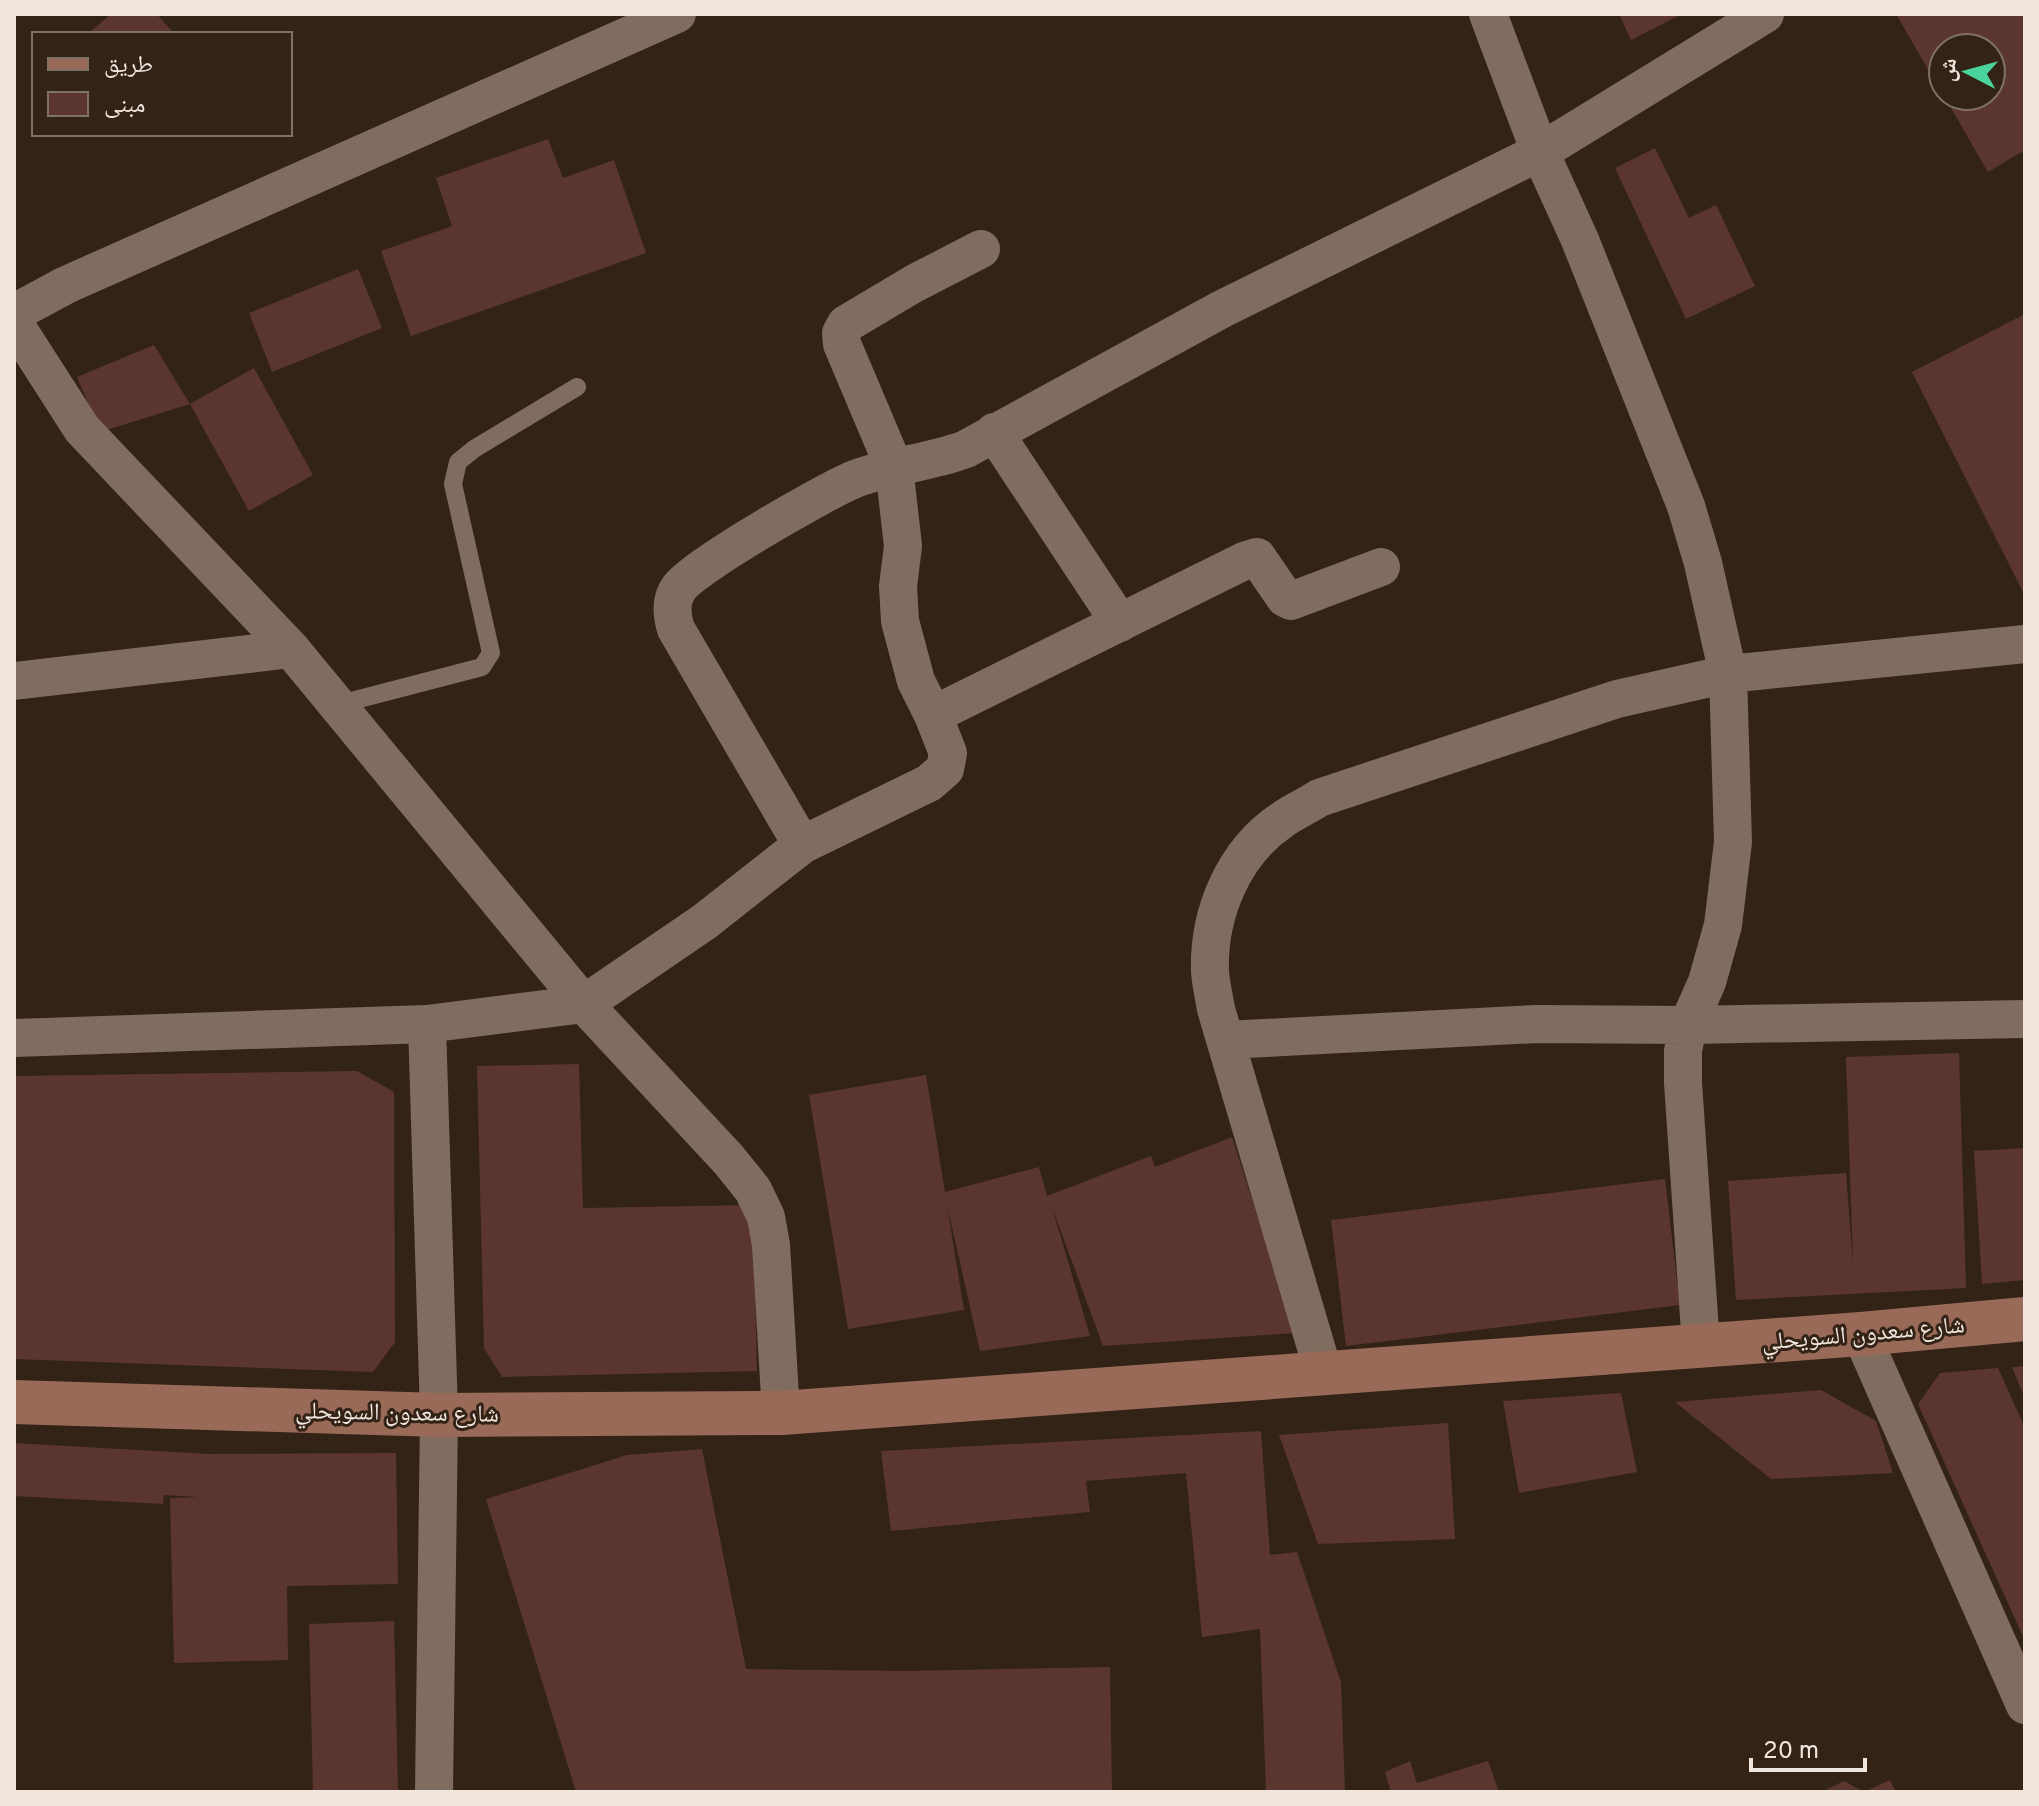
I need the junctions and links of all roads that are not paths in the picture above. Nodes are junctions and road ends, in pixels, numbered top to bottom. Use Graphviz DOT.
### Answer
graph roads {
  1 [pos="677,14"];
  2 [pos="1488,14"];
  3 [pos="1765,14"];
  4 [pos="1540,152"];
  5 [pos="981,249"];
  6 [pos="14,313"];
  7 [pos="14,323"];
  8 [pos="577,387"];
  9 [pos="994,432"];
  10 [pos="894,467"];
  11 [pos="1381,567"];
  12 [pos="1120,623"];
  13 [pos="2025,644"];
  14 [pos="291,649"];
  15 [pos="1728,674"];
  16 [pos="14,681"];
  17 [pos="336,705"];
  18 [pos="933,715"];
  19 [pos="802,845"];
  20 [pos="584,1004"];
  21 [pos="2025,1019"];
  22 [pos="427,1024"];
  23 [pos="1688,1025"];
  24 [pos="14,1038"];
  25 [pos="1226,1040"];
  26 [pos="2025,1319"];
  27 [pos="1861,1334"];
  28 [pos="1701,1346"];
  29 [pos="1324,1374"];
  30 [pos="14,1402"];
  31 [pos="781,1413"];
  32 [pos="439,1415"];
  33 [pos="2025,1705"];
  34 [pos="434,1792"];
  1 -- 6 [label="street"];
  2 -- 4 [label="street"];
  3 -- 4 [label="street"];
  4 -- 9 [label="street"];
  4 -- 15 [label="street"];
  5 -- 10 [label="street"];
  7 -- 14 [label="street"];
  8 -- 17 [label="lane"];
  9 -- 10 [label="street"];
  9 -- 12 [label="street"];
  10 -- 18 [label="street"];
  10 -- 19 [label="street"];
  11 -- 12 [label="street"];
  12 -- 18 [label="street"];
  13 -- 15 [label="street"];
  14 -- 16 [label="street"];
  14 -- 17 [label="street"];
  15 -- 23 [label="street"];
  15 -- 25 [label="street"];
  17 -- 20 [label="street"];
  18 -- 19 [label="street"];
  19 -- 20 [label="street"];
  20 -- 22 [label="street"];
  20 -- 31 [label="street"];
  21 -- 23 [label="street"];
  22 -- 24 [label="street"];
  22 -- 32 [label="street"];
  23 -- 25 [label="street"];
  23 -- 28 [label="street"];
  25 -- 29 [label="street"];
  26 -- 27 [label="main road, شارع سعدون السويحلي"];
  27 -- 28 [label="main road, شارع سعدون السويحلي"];
  27 -- 33 [label="street"];
  28 -- 29 [label="main road, شارع سعدون السويحلي"];
  29 -- 31 [label="main road, شارع سعدون السويحلي"];
  30 -- 32 [label="main road, شارع سعدون السويحلي"];
  31 -- 32 [label="main road, شارع سعدون السويحلي"];
  32 -- 34 [label="street"];
}
